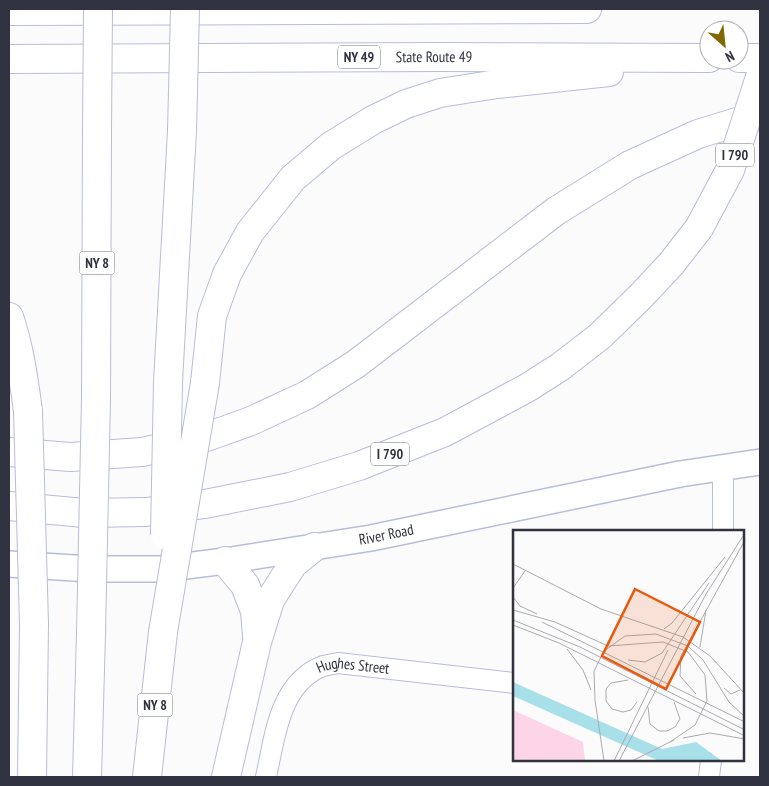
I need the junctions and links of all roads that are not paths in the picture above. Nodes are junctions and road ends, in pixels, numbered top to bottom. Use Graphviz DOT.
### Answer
graph roads {
  1 [pos="98,9"];
  2 [pos="186,9"];
  3 [pos="587,9"];
  4 [pos="9,11"];
  5 [pos="9,59"];
  6 [pos="699,59"];
  7 [pos="699,61"];
  8 [pos="760,77"];
  9 [pos="760,115"];
  10 [pos="9,317"];
  11 [pos="9,452"];
  12 [pos="760,462"];
  13 [pos="723,467"];
  14 [pos="9,506"];
  15 [pos="723,530"];
  16 [pos="314,547"];
  17 [pos="225,561"];
  18 [pos="9,564"];
  19 [pos="163,632"];
  20 [pos="257,642"];
  21 [pos="513,683"];
  22 [pos="710,761"];
  23 [pos="32,777"];
  24 [pos="87,777"];
  25 [pos="147,777"];
  26 [pos="226,777"];
  27 [pos="266,777"];
  28 [pos="709,777"];
  1 -- 24 [label="highway, NY 8, bridge"];
  2 -- 19 [label="highway, NY 8, bridge"];
  3 -- 4 [label="highway"];
  5 -- 6 [label="highway, State Route 49 / NY 49"];
  7 -- 19 [label="highway, bridge"];
  8 -- 14 [label="highway, I 790, bridge"];
  9 -- 11 [label="highway"];
  10 -- 23 [label="highway, bridge"];
  12 -- 13 [label="main road, River Road"];
  13 -- 15 [label="street"];
  13 -- 16 [label="main road, River Road"];
  16 -- 17 [label="main road, River Road"];
  16 -- 20 [label="highway"];
  17 -- 18 [label="main road, River Road"];
  17 -- 20 [label="highway"];
  19 -- 25 [label="highway, NY 8"];
  20 -- 26 [label="highway"];
  21 -- 27 [label="street, Hughes Street"];
  22 -- 28 [label="street"];
}
